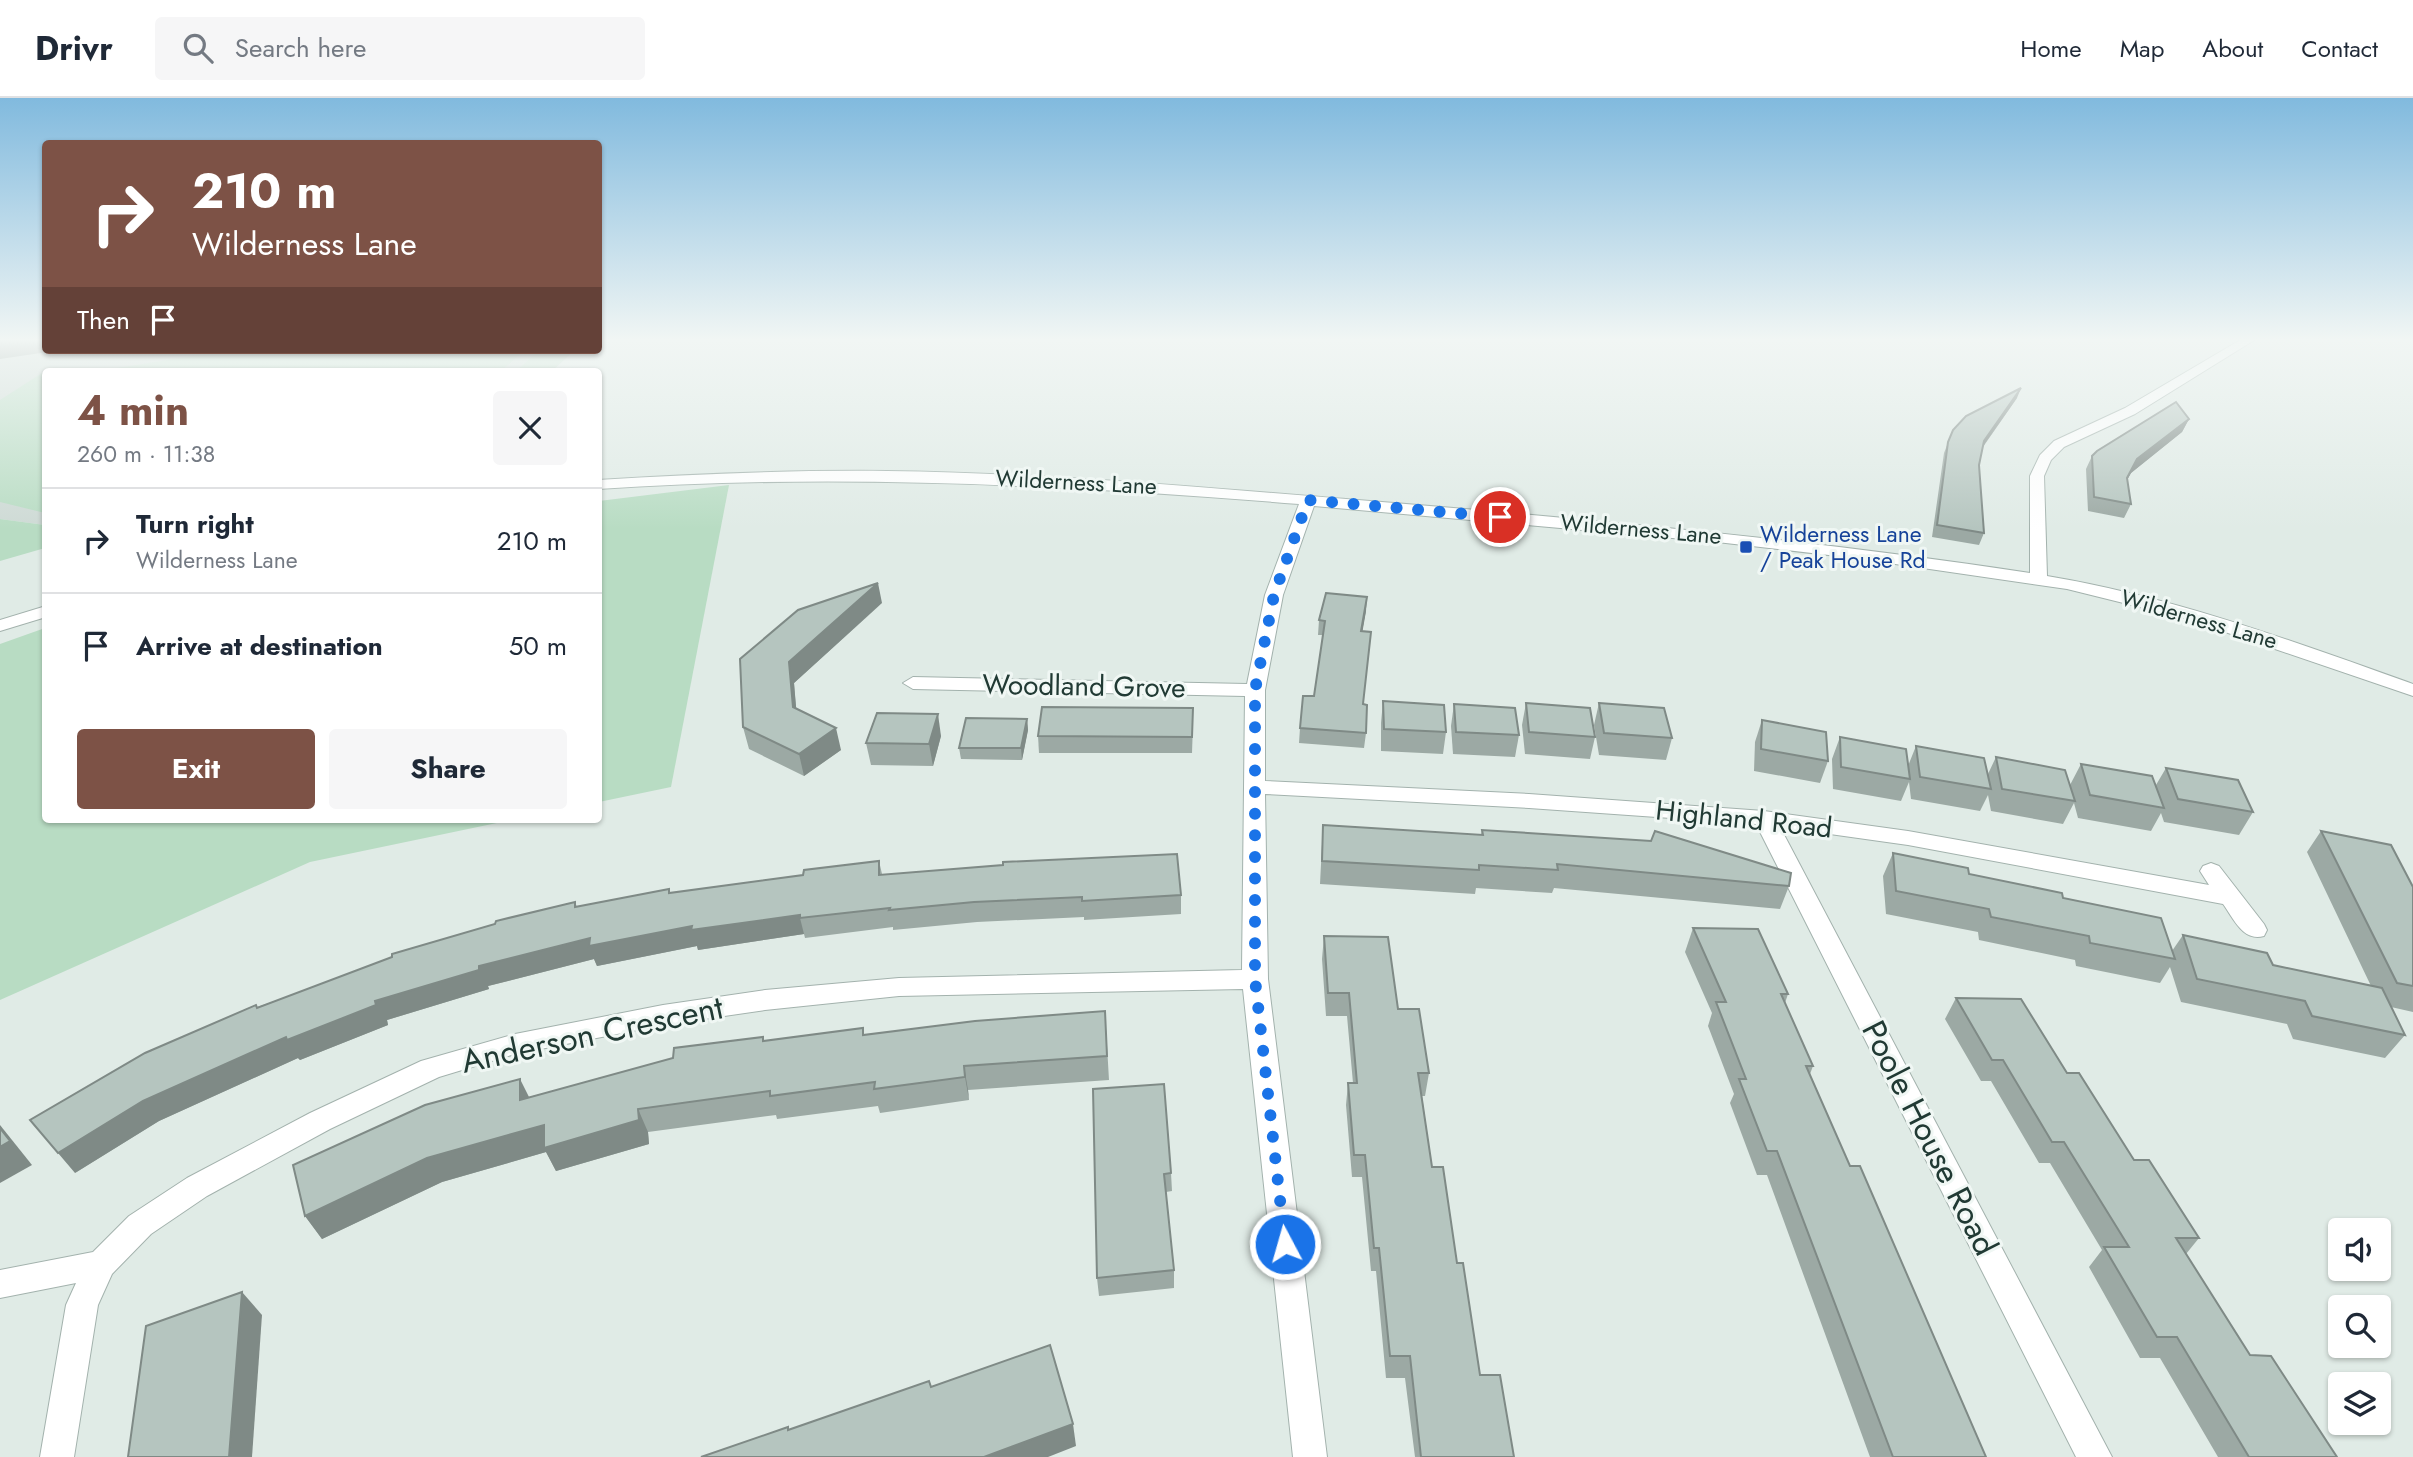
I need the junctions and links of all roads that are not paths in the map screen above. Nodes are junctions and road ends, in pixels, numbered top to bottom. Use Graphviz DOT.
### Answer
graph roads {
  1 [pos="2144,402"];
  2 [pos="602,485"];
  3 [pos="1308,500"];
  4 [pos="2039,580"];
  5 [pos="42,612"];
  6 [pos="0,626"];
  7 [pos="913,683"];
  8 [pos="1255,690"];
  9 [pos="2413,690"];
  10 [pos="1254,788"];
  11 [pos="1764,818"];
  12 [pos="2211,871"];
  13 [pos="2230,897"];
  14 [pos="2255,930"];
  15 [pos="1255,979"];
  16 [pos="101,1264"];
  17 [pos="0,1284"];
  18 [pos="57,1457"];
  19 [pos="1310,1457"];
  20 [pos="2095,1457"];
  1 -- 4 [label="street"];
  2 -- 3 [label="street, Wilderness Lane"];
  3 -- 4 [label="street, Wilderness Lane"];
  3 -- 8 [label="street"];
  4 -- 9 [label="street, Wilderness Lane"];
  5 -- 6 [label="street"];
  7 -- 8 [label="street, Woodland Grove"];
  8 -- 10 [label="street"];
  10 -- 11 [label="street, Highland Road"];
  10 -- 15 [label="street"];
  11 -- 13 [label="street, Highland Road"];
  11 -- 20 [label="street, Poole House Road"];
  12 -- 13 [label="street"];
  13 -- 14 [label="street"];
  15 -- 16 [label="street, Anderson Crescent"];
  15 -- 19 [label="street"];
  16 -- 17 [label="street"];
  16 -- 18 [label="street, Anderson Crescent"];
}
